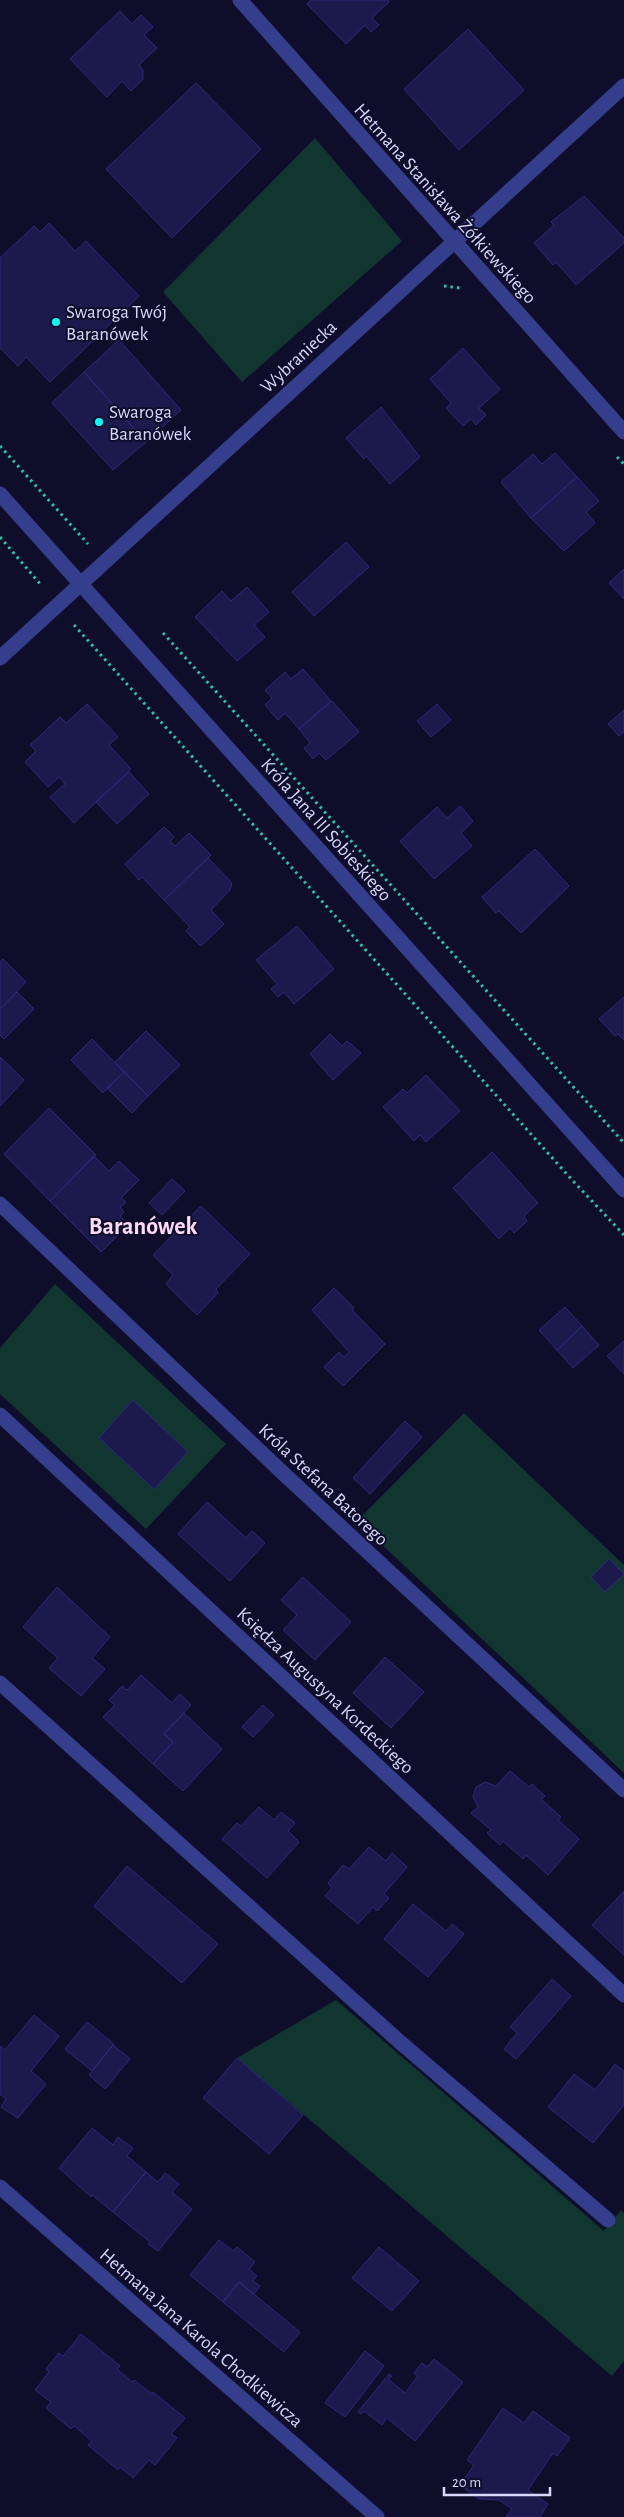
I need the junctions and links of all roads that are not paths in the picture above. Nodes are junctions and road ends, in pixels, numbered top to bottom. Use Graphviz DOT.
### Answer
graph roads {
  1 [pos="240,0"];
  2 [pos="624,86"];
  3 [pos="453,241"];
  4 [pos="624,432"];
  5 [pos="0,494"];
  6 [pos="81,583"];
  7 [pos="0,658"];
  8 [pos="624,1190"];
  9 [pos="0,1204"];
  10 [pos="0,1414"];
  11 [pos="0,1683"];
  12 [pos="624,1790"];
  13 [pos="624,1995"];
  14 [pos="0,2187"];
  15 [pos="608,2220"];
  16 [pos="374,2516"];
  1 -- 3 [label="street, Hetmana Stanisława Żółkiewskiego"];
  2 -- 3 [label="street, Wybraniecka"];
  3 -- 4 [label="street, Hetmana Stanisława Żółkiewskiego"];
  3 -- 6 [label="street, Wybraniecka"];
  5 -- 6 [label="street, Króla Jana III Sobieskiego"];
  6 -- 7 [label="street, Wybraniecka"];
  6 -- 8 [label="street, Króla Jana III Sobieskiego"];
  9 -- 12 [label="street, Króla Stefana Batorego"];
  10 -- 13 [label="street, Księdza Augustyna Kordeckiego"];
  11 -- 15 [label="street"];
  14 -- 16 [label="street, Hetmana Jana Karola Chodkiewicza"];
}
